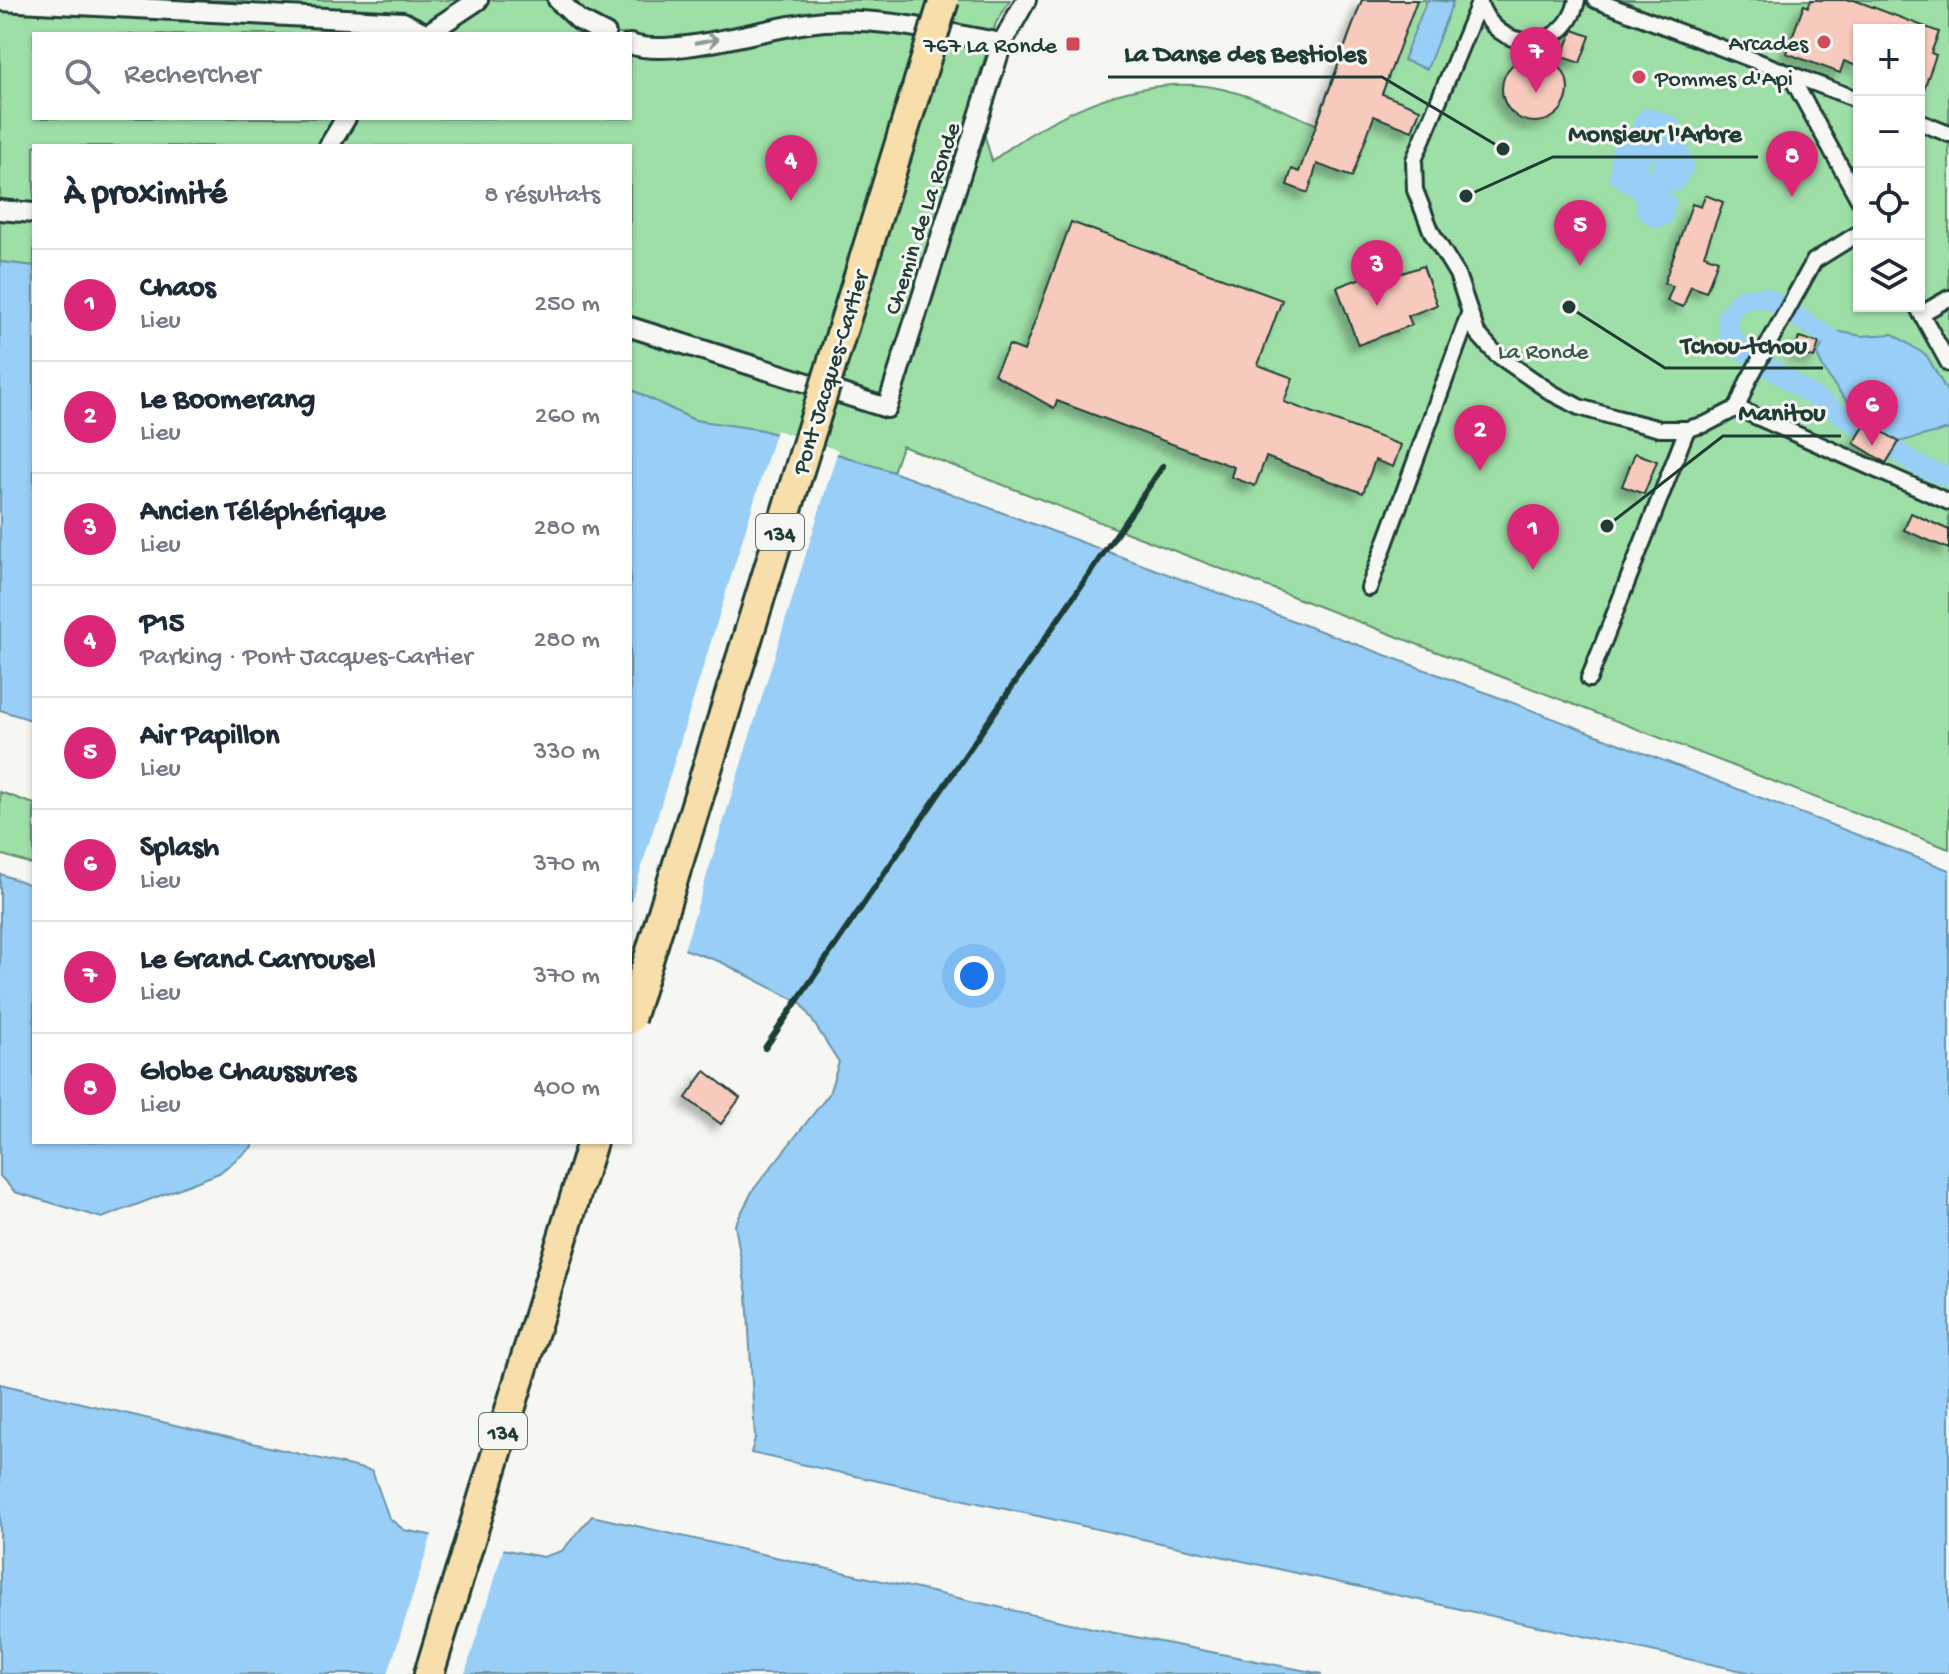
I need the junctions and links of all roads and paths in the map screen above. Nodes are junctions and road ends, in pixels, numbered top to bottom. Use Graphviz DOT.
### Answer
graph roads {
  1 [pos="478,0"];
  2 [pos="558,0"];
  3 [pos="944,0"];
  4 [pos="1026,0"];
  5 [pos="1577,0"];
  6 [pos="1595,0"];
  7 [pos="0,1"];
  8 [pos="1479,1"];
  9 [pos="345,22"];
  10 [pos="358,32"];
  11 [pos="423,32"];
  12 [pos="430,32"];
  13 [pos="602,32"];
  14 [pos="1002,43"];
  15 [pos="632,45"];
  16 [pos="1789,73"];
  17 [pos="1853,98"];
  18 [pos="345,120"];
  19 [pos="1925,124"];
  20 [pos="1949,134"];
  21 [pos="330,144"];
  22 [pos="1853,189"];
  23 [pos="0,210"];
  24 [pos="32,213"];
  25 [pos="1853,237"];
  26 [pos="1949,298"];
  27 [pos="1925,308"];
  28 [pos="1920,312"];
  29 [pos="1469,314"];
  30 [pos="632,328"];
  31 [pos="1949,364"];
  32 [pos="1737,408"];
  33 [pos="1687,429"];
  34 [pos="1949,502"];
  35 [pos="1369,588"];
  36 [pos="1589,679"];
  37 [pos="632,1013"];
  38 [pos="591,1144"];
  39 [pos="429,1674"];
  1 -- 12 [label="street"];
  2 -- 13 [label="street"];
  3 -- 37 [label="main road, Pont Jacques-Cartier / 134, bridge"];
  4 -- 14 [label="street, Chemin de La Ronde"];
  5 -- 8 [label="street"];
  6 -- 16 [label="street"];
  7 -- 9 [label="street"];
  8 -- 29 [label="street"];
  9 -- 10 [label="street"];
  9 -- 11 [label="street"];
  15 -- 14 [label="street, one-way"];
  14 -- 30 [label="street, Chemin de La Ronde"];
  16 -- 17 [label="street"];
  16 -- 22 [label="street"];
  18 -- 21 [label="street"];
  19 -- 20 [label="street"];
  23 -- 24 [label="street"];
  25 -- 32 [label="street"];
  26 -- 27 [label="street"];
  28 -- 31 [label="street"];
  29 -- 33 [label="street"];
  29 -- 35 [label="street"];
  32 -- 33 [label="street"];
  32 -- 34 [label="street"];
  33 -- 36 [label="street"];
  38 -- 39 [label="main road, 134"];
}
